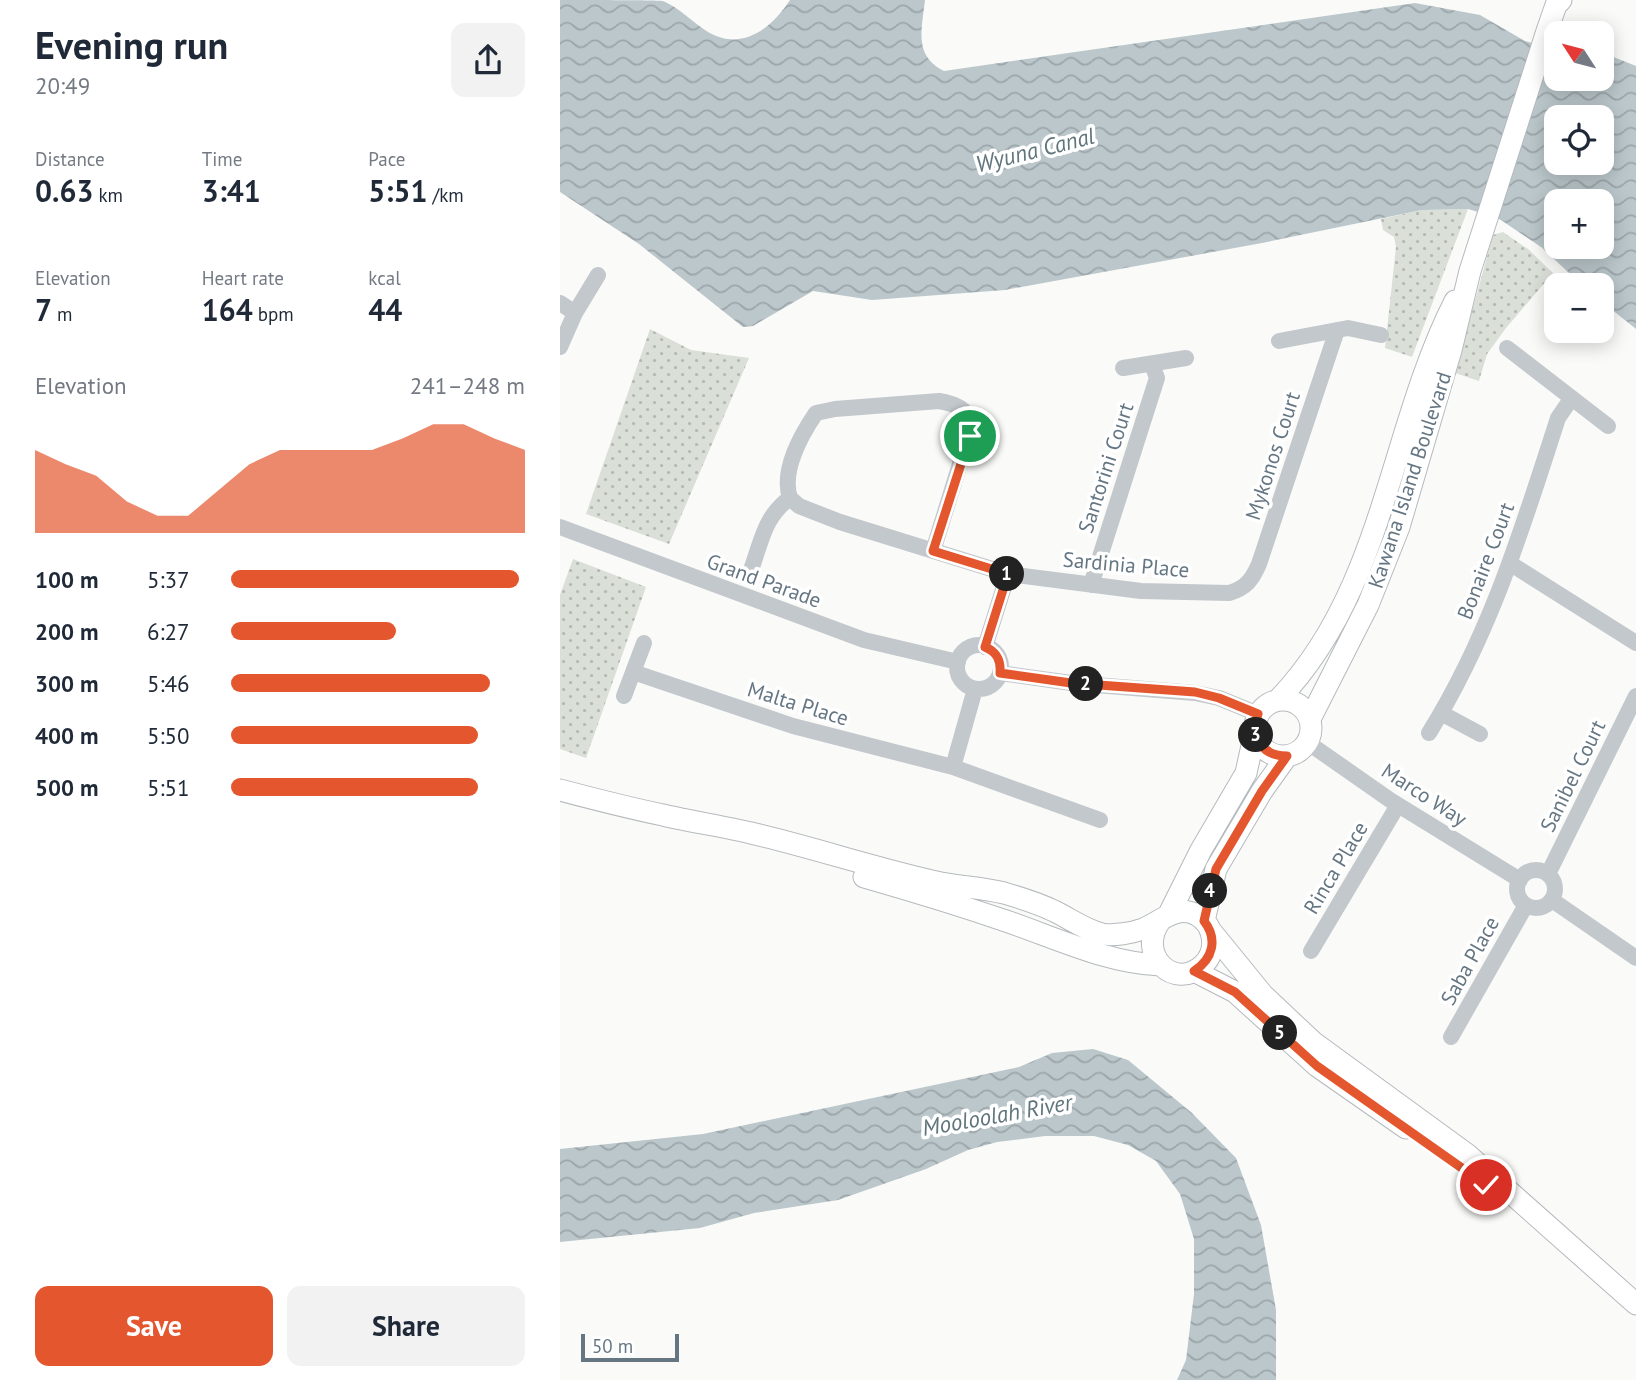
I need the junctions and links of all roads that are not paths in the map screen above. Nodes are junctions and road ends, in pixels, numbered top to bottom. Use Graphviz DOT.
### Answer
graph roads {
  1 [pos="1558,2"];
  2 [pos="1470,271"];
  3 [pos="598,275"];
  4 [pos="560,303"];
  5 [pos="575,313"];
  6 [pos="1336,330"];
  7 [pos="1381,335"];
  8 [pos="1279,341"];
  9 [pos="560,347"];
  10 [pos="1507,348"];
  11 [pos="1186,358"];
  12 [pos="1152,363"];
  13 [pos="1123,368"];
  14 [pos="1571,398"];
  15 [pos="1608,426"];
  16 [pos="790,498"];
  17 [pos="560,527"];
  18 [pos="933,551"];
  19 [pos="1511,564"];
  20 [pos="752,567"];
  21 [pos="1008,574"];
  22 [pos="1091,584"];
  23 [pos="1240,589"];
  24 [pos="644,643"];
  25 [pos="1636,643"];
  26 [pos="985,647"];
  27 [pos="958,662"];
  28 [pos="633,672"];
  29 [pos="1000,673"];
  30 [pos="975,689"];
  31 [pos="624,696"];
  32 [pos="1636,696"];
  33 [pos="1278,700"];
  34 [pos="1441,713"];
  35 [pos="1310,719"];
  36 [pos="1256,723"];
  37 [pos="1429,733"];
  38 [pos="1480,734"];
  39 [pos="1307,742"];
  40 [pos="1287,756"];
  41 [pos="953,767"];
  42 [pos="560,790"];
  43 [pos="1398,805"];
  44 [pos="661,815"];
  45 [pos="1100,820"];
  46 [pos="1548,874"];
  47 [pos="1520,880"];
  48 [pos="1552,900"];
  49 [pos="1525,905"];
  50 [pos="1164,917"];
  51 [pos="1207,926"];
  52 [pos="1311,951"];
  53 [pos="1636,958"];
  54 [pos="1160,965"];
  55 [pos="1194,971"];
  56 [pos="1451,1037"];
  57 [pos="1565,1240"];
  58 [pos="1636,1304"];
  1 -- 2 [label="main road, Kawana Island Boulevard"];
  2 -- 33 [label="main road, Kawana Island Boulevard"];
  2 -- 35 [label="main road, Kawana Island Boulevard"];
  3 -- 5 [label="street"];
  4 -- 5 [label="street"];
  5 -- 9 [label="street"];
  6 -- 7 [label="street"];
  6 -- 8 [label="street"];
  6 -- 23 [label="street, Mykonos Court"];
  10 -- 14 [label="street"];
  11 -- 12 [label="street"];
  12 -- 13 [label="street"];
  12 -- 22 [label="street, Santorini Court"];
  14 -- 15 [label="street"];
  14 -- 19 [label="street, Bonaire Court"];
  16 -- 18 [label="street, Sardinia Place"];
  16 -- 18 [label="street"];
  16 -- 20 [label="street"];
  17 -- 27 [label="street, Grand Parade"];
  18 -- 21 [label="street, Sardinia Place"];
  19 -- 25 [label="street"];
  19 -- 34 [label="street, Bonaire Court"];
  21 -- 22 [label="street, Sardinia Place"];
  21 -- 26 [label="street"];
  22 -- 23 [label="street, Sardinia Place"];
  24 -- 28 [label="street"];
  26 -- 27 [label="street"];
  26 -- 29 [label="street"];
  27 -- 30 [label="street"];
  28 -- 31 [label="street"];
  28 -- 41 [label="street, Malta Place"];
  29 -- 30 [label="street"];
  29 -- 36 [label="street"];
  30 -- 41 [label="street"];
  32 -- 46 [label="street, Sanibel Court"];
  33 -- 35 [label="main road"];
  33 -- 36 [label="main road"];
  34 -- 37 [label="street, Bonaire Court"];
  34 -- 38 [label="street"];
  35 -- 39 [label="main road"];
  36 -- 40 [label="main road"];
  36 -- 50 [label="main road"];
  39 -- 40 [label="main road"];
  39 -- 43 [label="street, Marco Way"];
  40 -- 51 [label="main road"];
  41 -- 45 [label="street, Malta Place"];
  42 -- 44 [label="main road"];
  43 -- 47 [label="street, Marco Way"];
  43 -- 52 [label="street, Rinca Place"];
  44 -- 50 [label="main road"];
  44 -- 54 [label="main road"];
  46 -- 47 [label="street"];
  46 -- 48 [label="street"];
  47 -- 49 [label="street"];
  48 -- 49 [label="street"];
  48 -- 53 [label="street"];
  49 -- 56 [label="street, Saba Place"];
  50 -- 51 [label="main road"];
  50 -- 54 [label="main road"];
  51 -- 55 [label="main road"];
  51 -- 57 [label="main road"];
  54 -- 55 [label="main road"];
  55 -- 57 [label="main road"];
  57 -- 58 [label="main road"];
}
